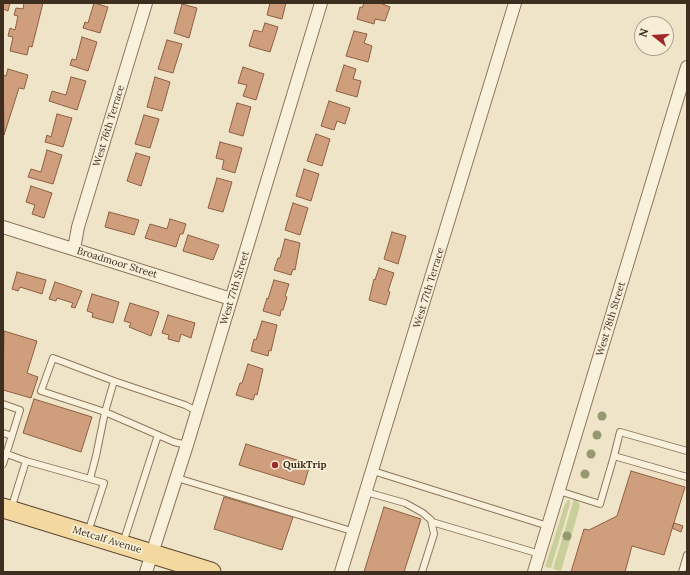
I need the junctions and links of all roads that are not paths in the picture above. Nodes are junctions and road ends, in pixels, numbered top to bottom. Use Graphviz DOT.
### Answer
graph roads {
  1 [pos="146,3"];
  2 [pos="321,3"];
  3 [pos="515,3"];
  4 [pos="687,67"];
  5 [pos="3,228"];
  6 [pos="74,250"];
  7 [pos="231,299"];
  8 [pos="114,381"];
  9 [pos="3,404"];
  10 [pos="197,411"];
  11 [pos="105,412"];
  12 [pos="3,434"];
  13 [pos="158,435"];
  14 [pos="12,436"];
  15 [pos="187,445"];
  16 [pos="687,451"];
  17 [pos="7,454"];
  18 [pos="614,456"];
  19 [pos="26,461"];
  20 [pos="3,464"];
  21 [pos="373,471"];
  22 [pos="687,477"];
  23 [pos="177,478"];
  24 [pos="90,479"];
  25 [pos="559,491"];
  26 [pos="366,492"];
  27 [pos="7,509"];
  28 [pos="432,522"];
  29 [pos="548,526"];
  30 [pos="354,532"];
  31 [pos="87,535"];
  32 [pos="122,545"];
  33 [pos="152,554"];
  34 [pos="540,554"];
  35 [pos="687,555"];
  36 [pos="146,572"];
  37 [pos="211,572"];
  38 [pos="342,572"];
  39 [pos="422,572"];
  40 [pos="534,572"];
  41 [pos="682,572"];
  1 -- 6 [label="street, West 76th Terrace"];
  2 -- 7 [label="street, West 77th Street"];
  3 -- 21 [label="street, West 77th Terrace"];
  4 -- 25 [label="street, West 78th Street"];
  5 -- 6 [label="street, Broadmoor Street"];
  6 -- 7 [label="street, Broadmoor Street"];
  7 -- 10 [label="street, West 77th Street"];
  8 -- 10 [label="lane"];
  8 -- 11 [label="lane"];
  8 -- 11 [label="lane"];
  9 -- 14 [label="lane"];
  10 -- 15 [label="street, West 77th Street"];
  11 -- 13 [label="lane"];
  11 -- 24 [label="lane"];
  12 -- 14 [label="lane"];
  13 -- 15 [label="lane"];
  13 -- 32 [label="lane"];
  14 -- 17 [label="lane"];
  15 -- 23 [label="street, West 77th Street"];
  16 -- 18 [label="lane"];
  17 -- 19 [label="lane"];
  17 -- 20 [label="lane"];
  18 -- 22 [label="lane"];
  18 -- 25 [label="lane"];
  19 -- 24 [label="lane"];
  19 -- 27 [label="lane"];
  21 -- 26 [label="street, West 77th Terrace"];
  21 -- 29 [label="lane"];
  23 -- 30 [label="lane"];
  23 -- 33 [label="street, West 77th Street"];
  24 -- 31 [label="lane"];
  25 -- 29 [label="street, West 78th Street"];
  26 -- 28 [label="lane"];
  26 -- 30 [label="street, West 77th Terrace"];
  27 -- 31 [label="main road, Metcalf Avenue"];
  28 -- 34 [label="lane"];
  28 -- 39 [label="lane"];
  29 -- 34 [label="street, West 78th Street"];
  30 -- 38 [label="street, West 77th Terrace"];
  31 -- 32 [label="main road, Metcalf Avenue"];
  32 -- 33 [label="main road, Metcalf Avenue"];
  33 -- 36 [label="street, West 77th Street"];
  33 -- 37 [label="main road, Metcalf Avenue"];
  34 -- 40 [label="street, West 78th Street"];
  35 -- 41 [label="lane"];
}
